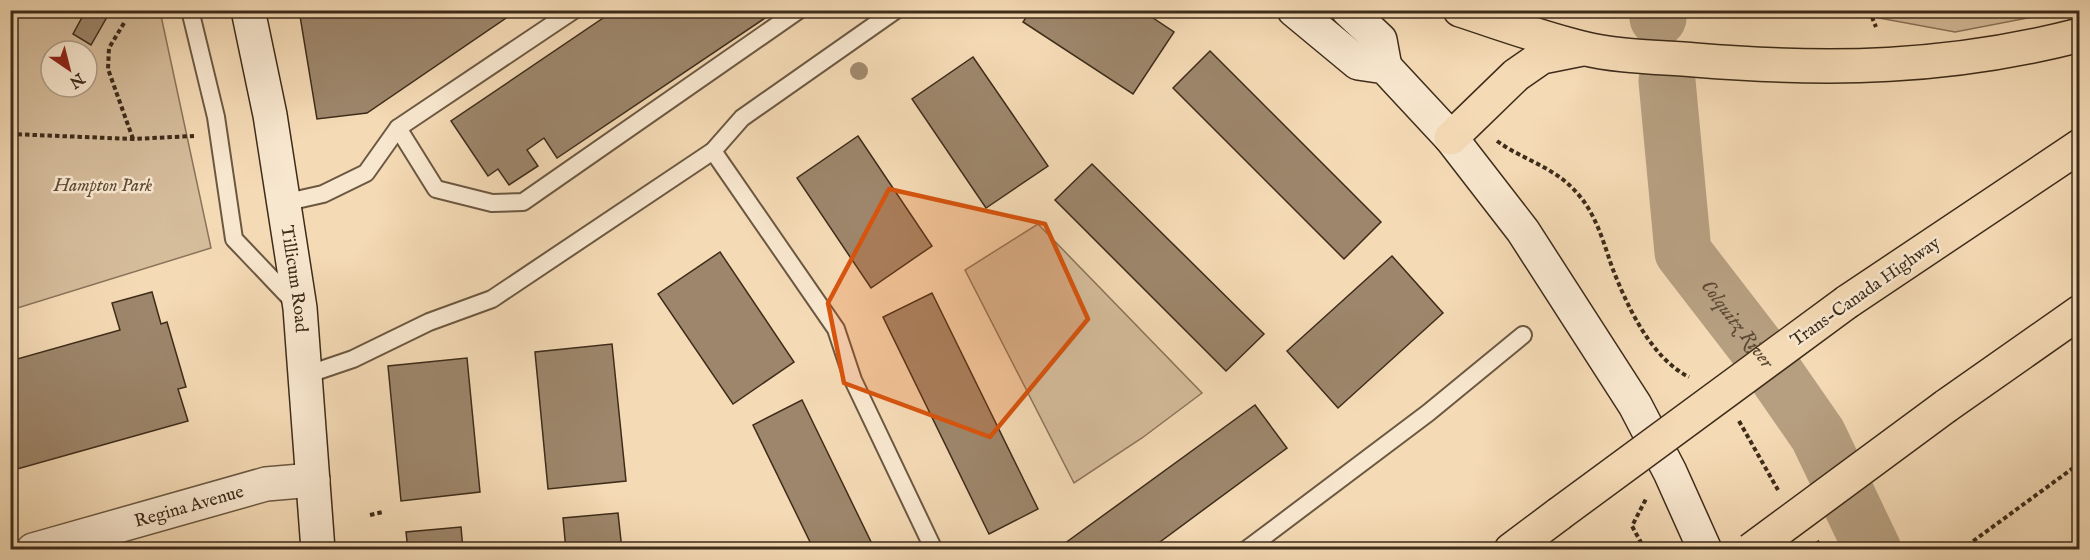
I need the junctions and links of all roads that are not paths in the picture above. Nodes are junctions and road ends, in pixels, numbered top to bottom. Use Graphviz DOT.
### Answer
graph roads {
  1 [pos="190,10"];
  2 [pos="248,10"];
  3 [pos="574,10"];
  4 [pos="799,10"];
  5 [pos="896,10"];
  6 [pos="1294,10"];
  7 [pos="1348,10"];
  8 [pos="1460,10"];
  9 [pos="2079,35"];
  10 [pos="1583,49"];
  11 [pos="1385,67"];
  12 [pos="398,128"];
  13 [pos="1451,138"];
  14 [pos="2079,146"];
  15 [pos="713,151"];
  16 [pos="283,203"];
  17 [pos="300,308"];
  18 [pos="2079,312"];
  19 [pos="1523,335"];
  20 [pos="306,375"];
  21 [pos="313,480"];
  22 [pos="33,549"];
  23 [pos="318,549"];
  24 [pos="934,549"];
  25 [pos="1246,549"];
  26 [pos="1510,549"];
  27 [pos="1705,549"];
  28 [pos="1751,549"];
  1 -- 17 [label="lane"];
  2 -- 16 [label="main road, Tillicum Road"];
  3 -- 12 [label="lane"];
  4 -- 12 [label="lane"];
  5 -- 15 [label="lane"];
  6 -- 11 [label="main road"];
  7 -- 11 [label="main road"];
  8 -- 10 [label="highway"];
  9 -- 10 [label="highway"];
  10 -- 13 [label="highway"];
  11 -- 13 [label="main road"];
  12 -- 16 [label="lane"];
  13 -- 27 [label="main road"];
  14 -- 26 [label="highway, Trans-Canada Highway, bridge"];
  15 -- 20 [label="lane"];
  15 -- 24 [label="lane"];
  16 -- 17 [label="main road, Tillicum Road"];
  17 -- 20 [label="main road, Tillicum Road"];
  18 -- 28 [label="highway, bridge"];
  19 -- 25 [label="lane"];
  20 -- 21 [label="main road, Tillicum Road"];
  21 -- 22 [label="main road, Regina Avenue"];
  21 -- 23 [label="main road, Tillicum Road"];
}
